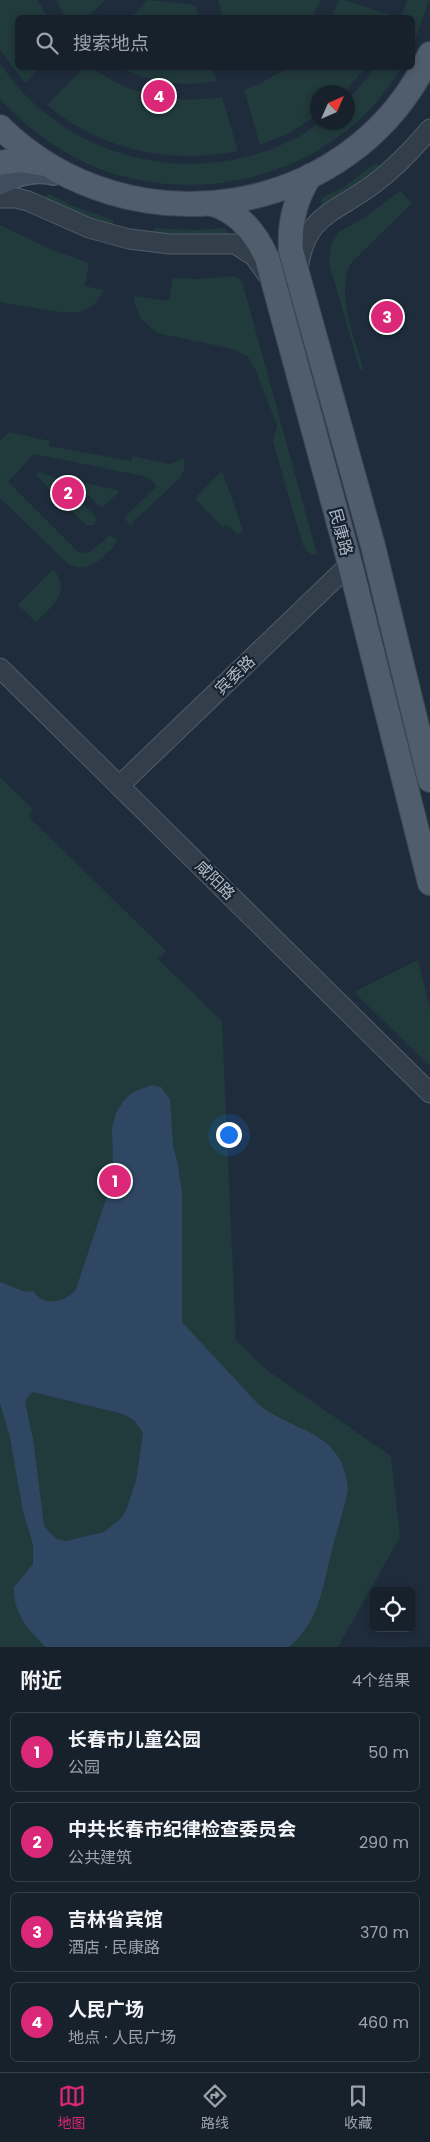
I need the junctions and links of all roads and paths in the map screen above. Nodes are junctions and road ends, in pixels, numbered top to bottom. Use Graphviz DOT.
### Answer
graph roads {
  1 [pos="430,54"];
  2 [pos="424,70"];
  3 [pos="0,127"];
  4 [pos="430,129"];
  5 [pos="0,162"];
  6 [pos="49,165"];
  7 [pos="310,176"];
  8 [pos="72,178"];
  9 [pos="0,184"];
  10 [pos="0,198"];
  11 [pos="213,204"];
  12 [pos="297,276"];
  13 [pos="274,285"];
  14 [pos="350,564"];
  15 [pos="0,668"];
  16 [pos="430,780"];
  17 [pos="119,786"];
  18 [pos="430,883"];
  19 [pos="430,1093"];
  1 -- 2 [label="main road"];
  2 -- 7 [label="main road"];
  3 -- 6 [label="main road"];
  4 -- 12 [label="street"];
  5 -- 6 [label="main road"];
  6 -- 8 [label="main road"];
  7 -- 11 [label="main road"];
  7 -- 12 [label="main road, 民康路"];
  8 -- 9 [label="main road"];
  8 -- 11 [label="main road"];
  10 -- 13 [label="street"];
  11 -- 13 [label="main road, 民康路"];
  12 -- 16 [label="main road, 民康路"];
  13 -- 14 [label="main road, 民康路"];
  14 -- 17 [label="street, 宾委路"];
  14 -- 18 [label="main road, 民康路"];
  15 -- 17 [label="street, 咸阳路"];
  17 -- 19 [label="street, 咸阳路"];
}
